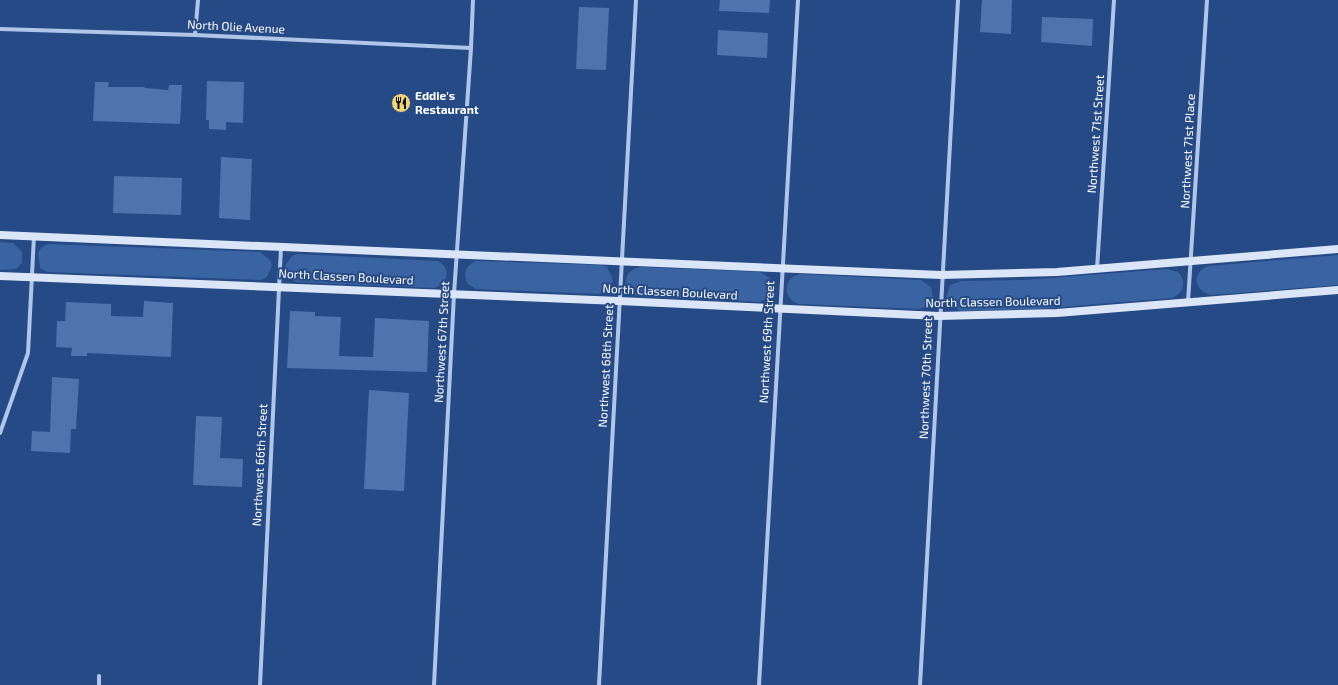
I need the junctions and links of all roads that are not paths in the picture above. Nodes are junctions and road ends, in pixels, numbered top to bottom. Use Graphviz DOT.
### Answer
graph roads {
  1 [pos="198,0"];
  2 [pos="473,0"];
  3 [pos="636,0"];
  4 [pos="798,0"];
  5 [pos="958,0"];
  6 [pos="1114,0"];
  7 [pos="1207,0"];
  8 [pos="0,29"];
  9 [pos="196,35"];
  10 [pos="471,48"];
  11 [pos="0,235"];
  12 [pos="34,236"];
  13 [pos="280,246"];
  14 [pos="1338,249"];
  15 [pos="457,253"];
  16 [pos="621,261"];
  17 [pos="1192,261"];
  18 [pos="782,268"];
  19 [pos="1097,269"];
  20 [pos="941,275"];
  21 [pos="0,276"];
  22 [pos="33,277"];
  23 [pos="278,286"];
  24 [pos="1338,290"];
  25 [pos="454,294"];
  26 [pos="619,301"];
  27 [pos="1188,302"];
  28 [pos="779,309"];
  29 [pos="939,316"];
  30 [pos="0,433"];
  31 [pos="99,676"];
  32 [pos="99,685"];
  33 [pos="260,685"];
  34 [pos="434,685"];
  35 [pos="598,685"];
  36 [pos="759,685"];
  37 [pos="920,685"];
  1 -- 9 [label="street"];
  2 -- 10 [label="street, Northwest 67th Street"];
  3 -- 16 [label="street, Northwest 68th Street"];
  4 -- 18 [label="street, Northwest 69th Street"];
  5 -- 20 [label="street, Northwest 70th Street"];
  6 -- 19 [label="street, Northwest 71st Street"];
  7 -- 17 [label="street, Northwest 71st Place"];
  8 -- 9 [label="street, North Olie Avenue"];
  9 -- 10 [label="street, North Olie Avenue"];
  10 -- 15 [label="street, Northwest 67th Street"];
  11 -- 12 [label="street"];
  12 -- 13 [label="street"];
  12 -- 22 [label="street"];
  13 -- 15 [label="street"];
  13 -- 23 [label="street, Northwest 66th Street"];
  14 -- 17 [label="street"];
  15 -- 16 [label="street"];
  15 -- 25 [label="street, Northwest 67th Street"];
  16 -- 18 [label="street"];
  16 -- 26 [label="street, Northwest 68th Street"];
  17 -- 19 [label="street"];
  17 -- 27 [label="street, Northwest 71st Place"];
  18 -- 20 [label="street"];
  18 -- 28 [label="street, Northwest 69th Street"];
  19 -- 20 [label="street"];
  20 -- 29 [label="street, Northwest 70th Street"];
  21 -- 22 [label="street, North Classen Boulevard"];
  22 -- 23 [label="street, North Classen Boulevard"];
  22 -- 30 [label="street"];
  23 -- 25 [label="street, North Classen Boulevard"];
  23 -- 33 [label="street, Northwest 66th Street"];
  24 -- 27 [label="street, North Classen Boulevard"];
  25 -- 26 [label="street, North Classen Boulevard"];
  25 -- 34 [label="street, Northwest 67th Street"];
  26 -- 28 [label="street, North Classen Boulevard"];
  26 -- 35 [label="street, Northwest 68th Street"];
  27 -- 29 [label="street, North Classen Boulevard"];
  28 -- 29 [label="street, North Classen Boulevard"];
  28 -- 36 [label="street, Northwest 69th Street"];
  29 -- 37 [label="street, Northwest 70th Street"];
  31 -- 32 [label="street"];
}
